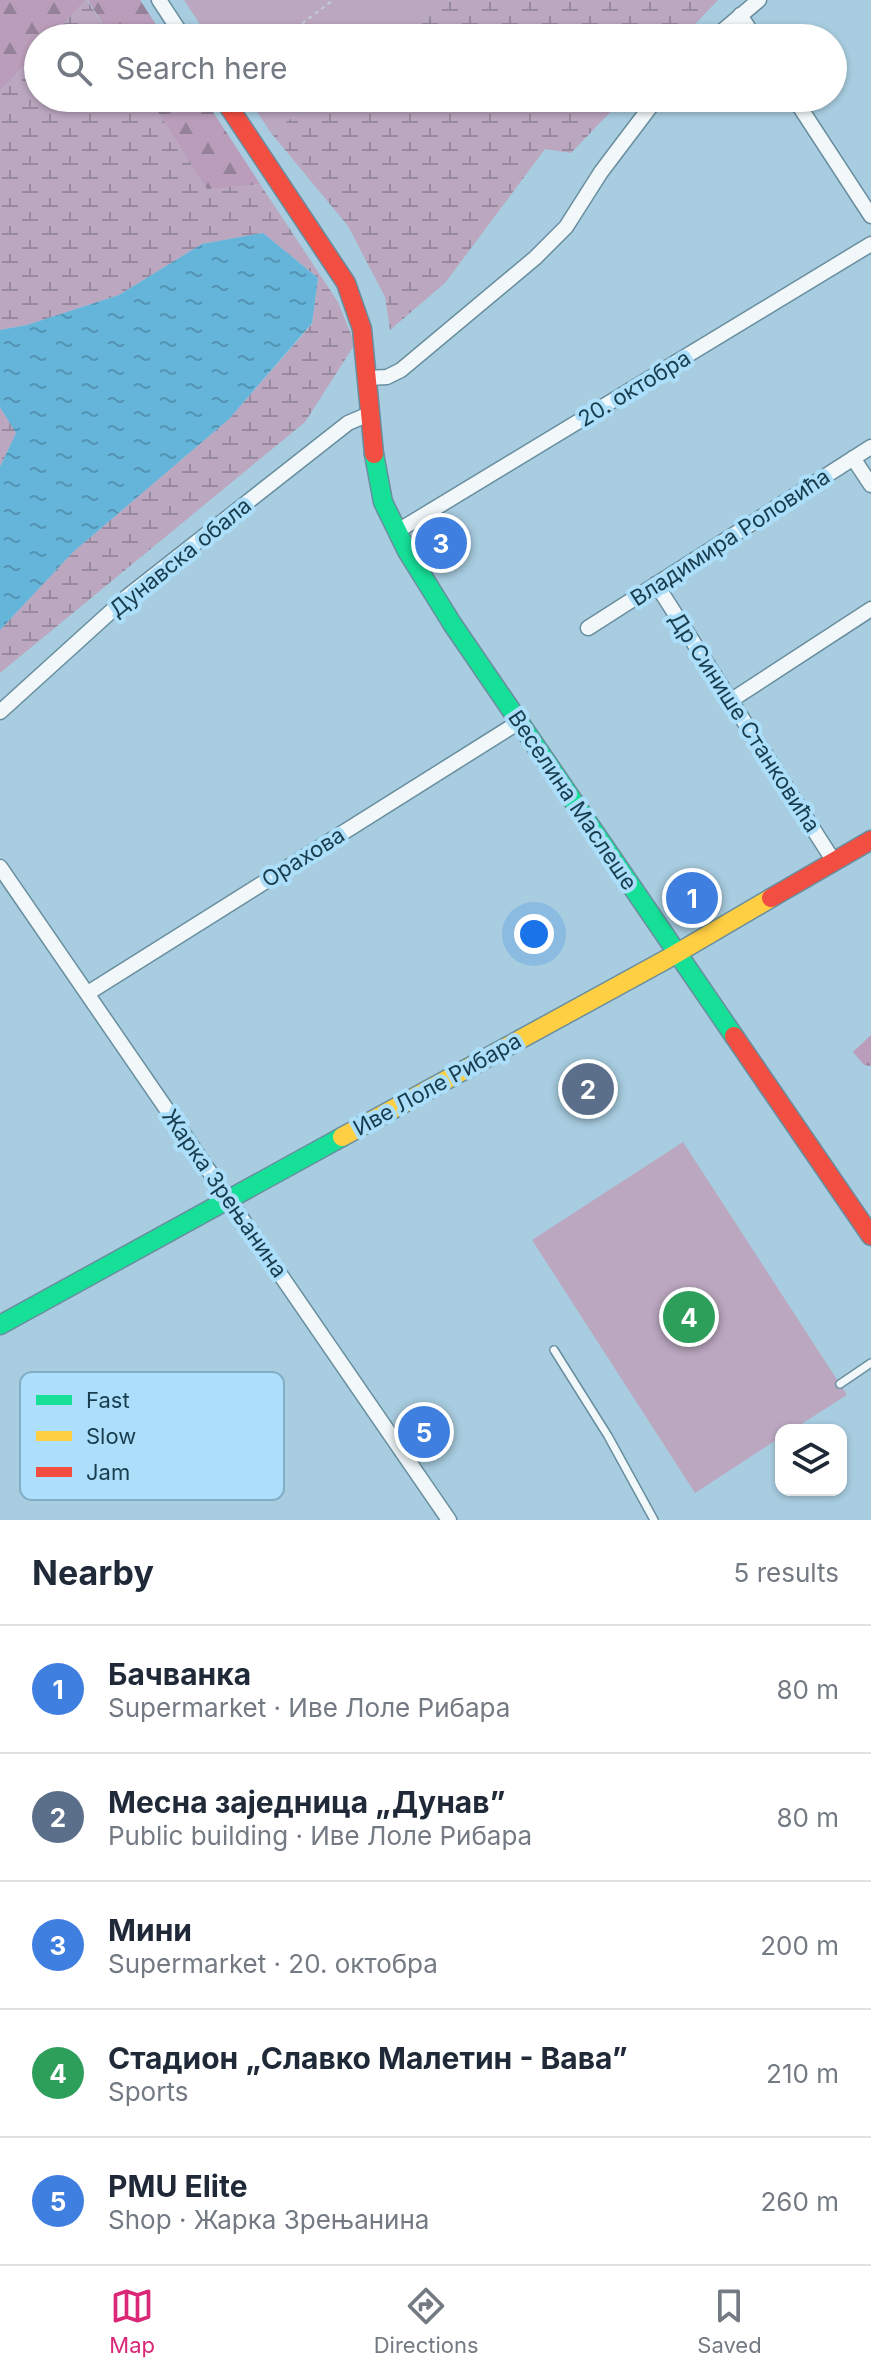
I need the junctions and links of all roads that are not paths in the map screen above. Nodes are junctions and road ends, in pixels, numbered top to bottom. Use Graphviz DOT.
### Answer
graph roads {
  1 [pos="159,0"];
  2 [pos="759,0"];
  3 [pos="740,15"];
  4 [pos="175,24"];
  5 [pos="730,24"];
  6 [pos="746,24"];
  7 [pos="232,112"];
  8 [pos="646,112"];
  9 [pos="803,112"];
  10 [pos="871,216"];
  11 [pos="871,244"];
  12 [pos="367,378"];
  13 [pos="369,414"];
  14 [pos="871,447"];
  15 [pos="853,458"];
  16 [pos="871,485"];
  17 [pos="396,532"];
  18 [pos="656,584"];
  19 [pos="871,609"];
  20 [pos="588,628"];
  21 [pos="730,701"];
  22 [pos="0,712"];
  23 [pos="519,722"];
  24 [pos="871,840"];
  25 [pos="833,860"];
  26 [pos="0,867"];
  27 [pos="678,953"];
  28 [pos="88,993"];
  29 [pos="229,1197"];
  30 [pos="871,1236"];
  31 [pos="0,1325"];
  32 [pos="554,1350"];
  33 [pos="871,1363"];
  34 [pos="840,1384"];
  35 [pos="449,1520"];
  36 [pos="654,1520"];
  1 -- 4 [label="street"];
  2 -- 3 [label="street"];
  3 -- 5 [label="street"];
  3 -- 6 [label="street"];
  7 -- 12 [label="street, Веселина Маслеше"];
  8 -- 12 [label="street"];
  9 -- 10 [label="street"];
  11 -- 17 [label="street, 20. октобра"];
  12 -- 13 [label="street, Веселина Маслеше"];
  13 -- 17 [label="street, Веселина Маслеше"];
  13 -- 22 [label="street, Дунавска обала"];
  14 -- 15 [label="street, Владимира Роловића"];
  15 -- 16 [label="street"];
  15 -- 18 [label="street, Владимира Роловића"];
  17 -- 23 [label="street, Веселина Маслеше"];
  18 -- 20 [label="street, Владимира Роловића"];
  18 -- 21 [label="street, Др Синише Станковића"];
  19 -- 21 [label="street"];
  21 -- 25 [label="street, Др Синише Станковића"];
  23 -- 27 [label="street, Веселина Маслеше"];
  23 -- 28 [label="street, Орахова"];
  24 -- 25 [label="street, Иве Лоле Рибара"];
  25 -- 27 [label="street, Иве Лоле Рибара"];
  26 -- 28 [label="street, Жарка Зрењанина"];
  27 -- 29 [label="street, Иве Лоле Рибара"];
  27 -- 30 [label="street, Веселина Маслеше"];
  28 -- 29 [label="street, Жарка Зрењанина"];
  29 -- 31 [label="street, Иве Лоле Рибара"];
  29 -- 35 [label="street, Жарка Зрењанина"];
  32 -- 36 [label="lane"];
  33 -- 34 [label="lane"];
}
